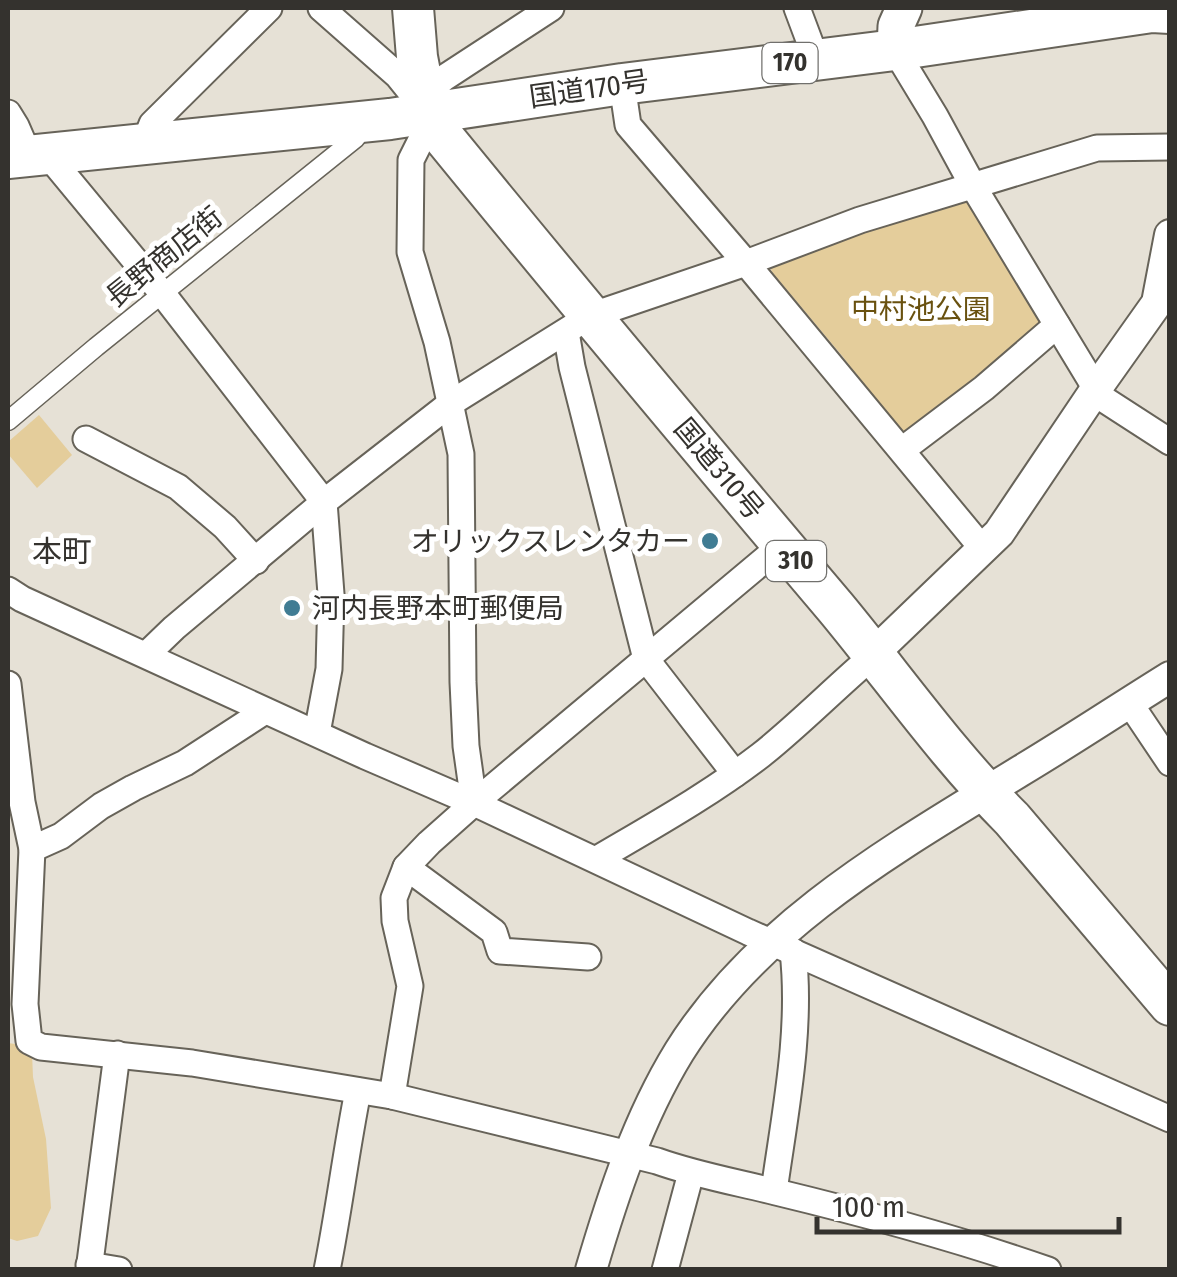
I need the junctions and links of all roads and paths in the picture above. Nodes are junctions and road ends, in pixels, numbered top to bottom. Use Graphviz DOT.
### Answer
graph roads {
  1 [pos="269,8"];
  2 [pos="413,8"];
  3 [pos="550,8"];
  4 [pos="796,8"];
  5 [pos="904,8"];
  6 [pos="326,9"];
  7 [pos="1170,13"];
  8 [pos="895,50"];
  9 [pos="819,59"];
  10 [pos="622,84"];
  11 [pos="8,113"];
  12 [pos="428,114"];
  13 [pos="364,130"];
  14 [pos="144,144"];
  15 [pos="1170,146"];
  16 [pos="28,156"];
  17 [pos="973,186"];
  18 [pos="1170,234"];
  19 [pos="746,262"];
  20 [pos="162,294"];
  21 [pos="578,324"];
  22 [pos="1057,326"];
  23 [pos="1096,389"];
  24 [pos="451,404"];
  25 [pos="8,421"];
  26 [pos="86,439"];
  27 [pos="1170,442"];
  28 [pos="902,450"];
  29 [pos="324,502"];
  30 [pos="782,545"];
  31 [pos="982,548"];
  32 [pos="256,560"];
  33 [pos="8,590"];
  34 [pos="147,654"];
  35 [pos="873,654"];
  36 [pos="646,660"];
  37 [pos="1170,677"];
  38 [pos="8,684"];
  39 [pos="1129,702"];
  40 [pos="265,711"];
  41 [pos="317,733"];
  42 [pos="1170,763"];
  43 [pos="735,774"];
  44 [pos="985,792"];
  45 [pos="14,802"];
  46 [pos="474,803"];
  47 [pos="32,849"];
  48 [pos="596,859"];
  49 [pos="406,867"];
  50 [pos="783,946"];
  51 [pos="588,957"];
  52 [pos="1170,1006"];
  53 [pos="117,1054"];
  54 [pos="358,1091"];
  55 [pos="392,1096"];
  56 [pos="1170,1119"];
  57 [pos="630,1156"];
  58 [pos="691,1173"];
  59 [pos="774,1191"];
  60 [pos="989,1260"];
  61 [pos="89,1267"];
  62 [pos="119,1270"];
  63 [pos="326,1270"];
  64 [pos="591,1270"];
  65 [pos="664,1270"];
  66 [pos="1048,1270"];
  1 -- 14 [label="street"];
  2 -- 12 [label="highway"];
  3 -- 12 [label="street"];
  4 -- 9 [label="street"];
  5 -- 8 [label="main road"];
  6 -- 12 [label="street"];
  7 -- 8 [label="highway, 国道170号 / 170"];
  8 -- 9 [label="highway, 国道170号 / 170"];
  8 -- 17 [label="street"];
  9 -- 10 [label="highway, 国道170号 / 170"];
  10 -- 12 [label="highway, 国道170号 / 170"];
  10 -- 19 [label="street"];
  11 -- 16 [label="street"];
  12 -- 13 [label="highway, 国道170号 / 170"];
  12 -- 21 [label="highway, 国道310号 / 310"];
  12 -- 24 [label="street"];
  13 -- 14 [label="highway, 国道170号 / 170"];
  13 -- 20 [label="street, 長野商店街"];
  14 -- 16 [label="highway, 国道170号 / 170"];
  15 -- 17 [label="street"];
  16 -- 20 [label="street"];
  17 -- 19 [label="street"];
  17 -- 22 [label="street"];
  18 -- 23 [label="street"];
  19 -- 21 [label="street"];
  19 -- 28 [label="street"];
  20 -- 25 [label="street, 長野商店街"];
  20 -- 29 [label="street"];
  21 -- 24 [label="street"];
  21 -- 30 [label="highway, 国道310号 / 310"];
  21 -- 36 [label="street"];
  22 -- 23 [label="street"];
  22 -- 28 [label="street"];
  23 -- 27 [label="street"];
  23 -- 31 [label="street"];
  24 -- 29 [label="street"];
  24 -- 46 [label="street"];
  26 -- 32 [label="street"];
  28 -- 31 [label="street"];
  29 -- 32 [label="street"];
  29 -- 41 [label="street"];
  30 -- 35 [label="highway, 国道310号 / 310"];
  30 -- 36 [label="street"];
  31 -- 35 [label="street"];
  32 -- 34 [label="street"];
  33 -- 34 [label="street"];
  34 -- 40 [label="street"];
  35 -- 43 [label="street"];
  35 -- 44 [label="highway, 国道310号 / 310"];
  36 -- 43 [label="street"];
  36 -- 46 [label="street"];
  37 -- 39 [label="street"];
  38 -- 45 [label="street"];
  39 -- 42 [label="street"];
  39 -- 44 [label="street"];
  40 -- 41 [label="street"];
  40 -- 47 [label="street"];
  41 -- 46 [label="street"];
  43 -- 48 [label="street"];
  44 -- 50 [label="street"];
  44 -- 52 [label="highway, 国道310号 / 310"];
  45 -- 47 [label="street"];
  46 -- 48 [label="street"];
  46 -- 49 [label="street"];
  47 -- 53 [label="street"];
  48 -- 50 [label="street"];
  49 -- 51 [label="street"];
  49 -- 55 [label="street"];
  50 -- 56 [label="street"];
  50 -- 57 [label="street"];
  50 -- 59 [label="street"];
  53 -- 54 [label="street"];
  53 -- 61 [label="street"];
  54 -- 55 [label="street"];
  54 -- 63 [label="street"];
  55 -- 57 [label="street"];
  57 -- 58 [label="street"];
  57 -- 64 [label="street"];
  58 -- 59 [label="street"];
  58 -- 65 [label="street"];
  59 -- 60 [label="street"];
  60 -- 66 [label="street"];
  61 -- 62 [label="street"];
}
